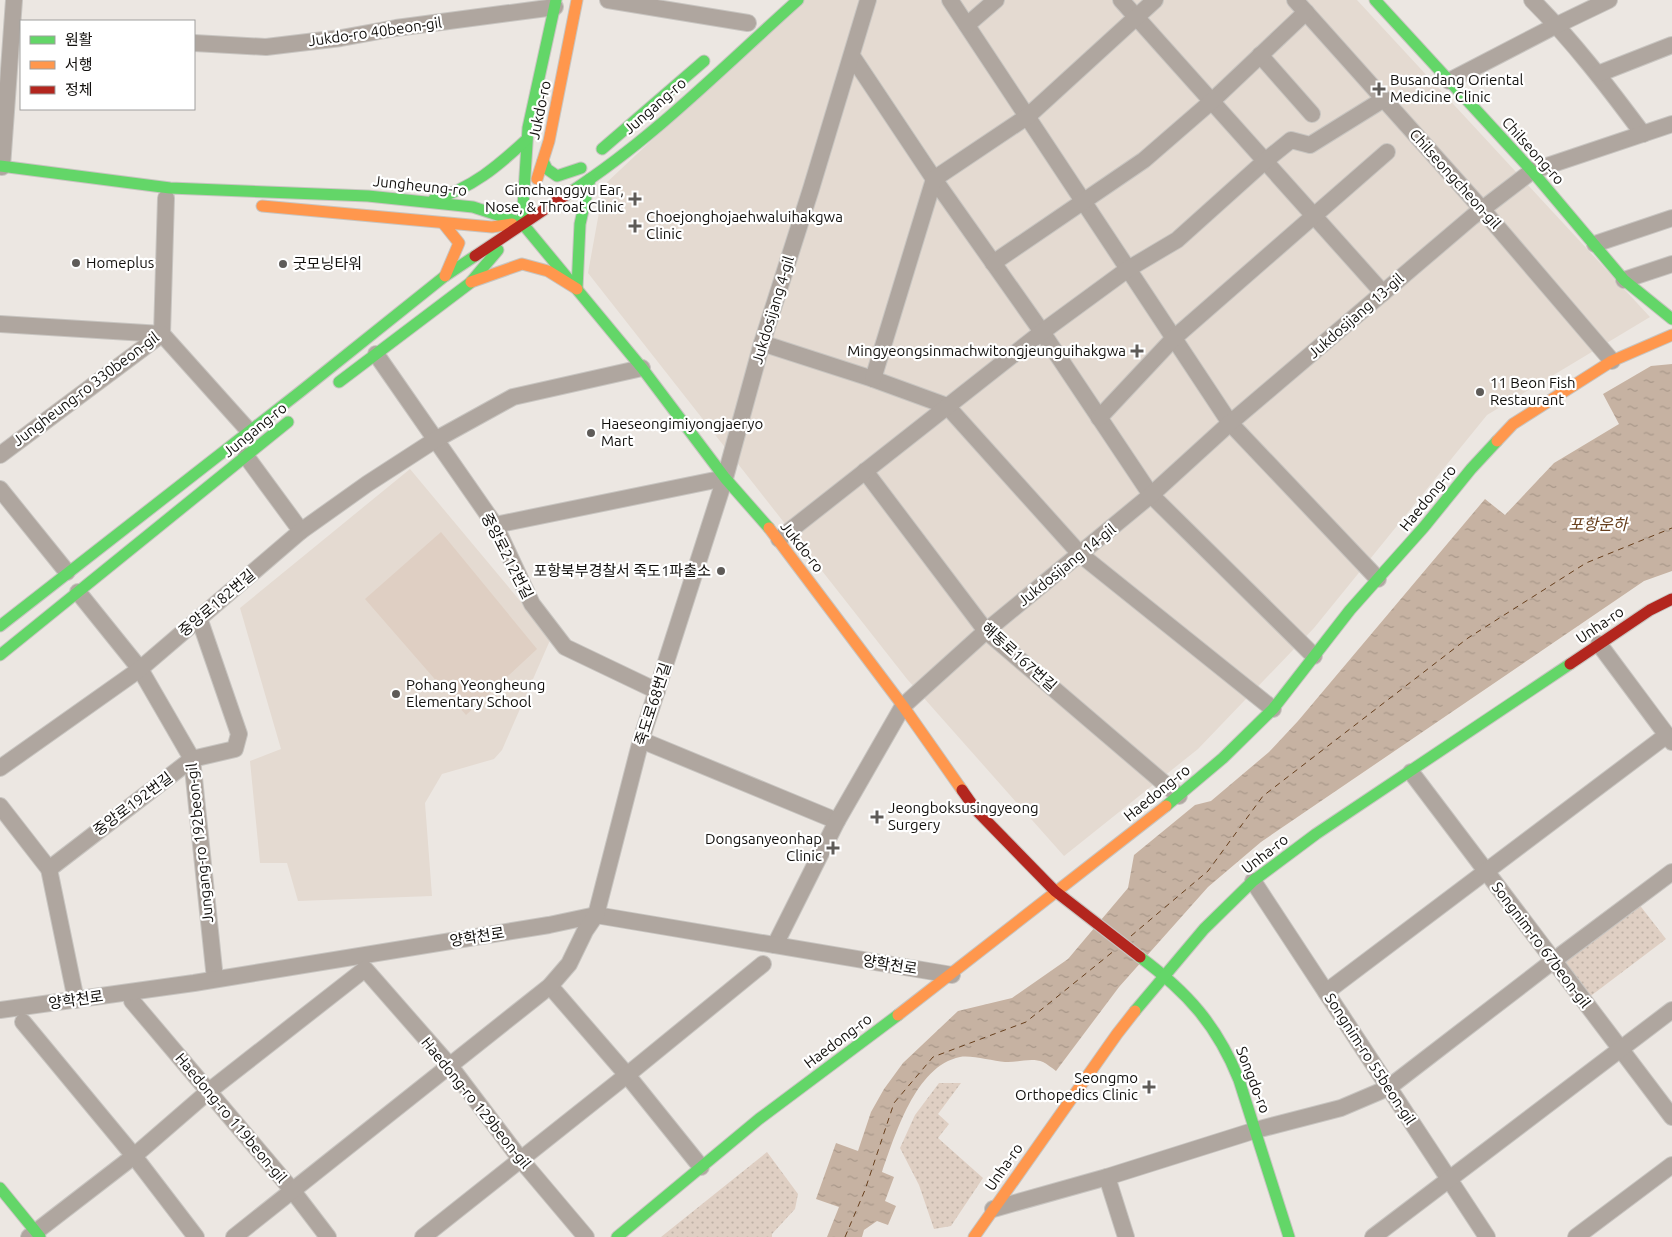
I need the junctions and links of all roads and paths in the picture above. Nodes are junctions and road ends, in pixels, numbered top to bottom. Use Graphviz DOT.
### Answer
graph roads {
  1 [pos="14,0"];
  2 [pos="577,0"];
  3 [pos="608,0"];
  4 [pos="798,0"];
  5 [pos="868,0"];
  6 [pos="950,0"];
  7 [pos="996,0"];
  8 [pos="1121,0"];
  9 [pos="1155,0"];
  10 [pos="1375,0"];
  11 [pos="1532,0"];
  12 [pos="1610,0"];
  13 [pos="556,3"];
  14 [pos="1301,6"];
  15 [pos="1136,17"];
  16 [pos="11,21"];
  17 [pos="746,24"];
  18 [pos="967,25"];
  19 [pos="1556,25"];
  20 [pos="195,43"];
  21 [pos="1672,45"];
  22 [pos="1260,55"];
  23 [pos="852,56"];
  24 [pos="710,57"];
  25 [pos="1598,74"];
  26 [pos="1450,81"];
  27 [pos="1384,99"];
  28 [pos="1212,101"];
  29 [pos="1312,114"];
  30 [pos="1028,116"];
  31 [pos="1672,124"];
  32 [pos="1643,134"];
  33 [pos="526,140"];
  34 [pos="1387,152"];
  35 [pos="543,161"];
  36 [pos="1265,161"];
  37 [pos="588,162"];
  38 [pos="1,166"];
  39 [pos="1532,171"];
  40 [pos="590,179"];
  41 [pos="934,179"];
  42 [pos="109,192"];
  43 [pos="166,198"];
  44 [pos="196,200"];
  45 [pos="423,201"];
  46 [pos="1085,201"];
  47 [pos="255,206"];
  48 [pos="1482,209"];
  49 [pos="1314,216"];
  50 [pos="1672,218"];
  51 [pos="443,223"];
  52 [pos="522,223"];
  53 [pos="1595,244"];
  54 [pos="994,263"];
  55 [pos="1672,264"];
  56 [pos="1128,269"];
  57 [pos="445,276"];
  58 [pos="1624,280"];
  59 [pos="470,283"];
  60 [pos="578,289"];
  61 [pos="1383,293"];
  62 [pos="1672,319"];
  63 [pos="0,324"];
  64 [pos="1042,332"];
  65 [pos="162,334"];
  66 [pos="1672,335"];
  67 [pos="1174,338"];
  68 [pos="762,343"];
  69 [pos="376,354"];
  70 [pos="1612,361"];
  71 [pos="642,368"];
  72 [pos="873,379"];
  73 [pos="331,388"];
  74 [pos="947,406"];
  75 [pos="295,416"];
  76 [pos="1099,418"];
  77 [pos="1230,423"];
  78 [pos="249,431"];
  79 [pos="435,440"];
  80 [pos="0,455"];
  81 [pos="246,456"];
  82 [pos="865,472"];
  83 [pos="725,478"];
  84 [pos="0,489"];
  85 [pos="1151,495"];
  86 [pos="495,525"];
  87 [pos="301,531"];
  88 [pos="779,540"];
  89 [pos="1081,554"];
  90 [pos="67,572"];
  91 [pos="1378,579"];
  92 [pos="78,592"];
  93 [pos="1672,599"];
  94 [pos="199,618"];
  95 [pos="0,626"];
  96 [pos="986,631"];
  97 [pos="1599,644"];
  98 [pos="0,655"];
  99 [pos="1314,656"];
  100 [pos="140,669"];
  101 [pos="657,691"];
  102 [pos="903,706"];
  103 [pos="1273,709"];
  104 [pos="1670,738"];
  105 [pos="641,740"];
  106 [pos="192,759"];
  107 [pos="0,768"];
  108 [pos="1411,772"];
  109 [pos="1179,796"];
  110 [pos="0,806"];
  111 [pos="837,821"];
  112 [pos="49,869"];
  113 [pos="1486,871"];
  114 [pos="1672,872"];
  115 [pos="1253,881"];
  116 [pos="1055,891"];
  117 [pos="596,915"];
  118 [pos="776,945"];
  119 [pos="1552,961"];
  120 [pos="763,964"];
  121 [pos="952,975"];
  122 [pos="1164,975"];
  123 [pos="215,979"];
  124 [pos="550,986"];
  125 [pos="1326,992"];
  126 [pos="76,1000"];
  127 [pos="132,1001"];
  128 [pos="0,1010"];
  129 [pos="1672,1010"];
  130 [pos="23,1022"];
  131 [pos="1620,1050"];
  132 [pos="450,1066"];
  133 [pos="627,1075"];
  134 [pos="1388,1088"];
  135 [pos="209,1092"];
  136 [pos="1672,1118"];
  137 [pos="1256,1130"];
  138 [pos="134,1156"];
  139 [pos="521,1160"];
  140 [pos="1672,1165"];
  141 [pos="701,1167"];
  142 [pos="1106,1176"];
  143 [pos="1449,1180"];
  144 [pos="0,1188"];
  145 [pos="292,1190"];
  146 [pos="993,1209"];
  147 [pos="35,1235"];
  148 [pos="196,1237"];
  149 [pos="234,1237"];
  150 [pos="328,1237"];
  151 [pos="423,1237"];
  152 [pos="586,1237"];
  153 [pos="617,1237"];
  154 [pos="974,1237"];
  155 [pos="1126,1237"];
  156 [pos="1289,1237"];
  157 [pos="1372,1237"];
  158 [pos="1487,1237"];
  159 [pos="1576,1237"];
  1 -- 16 [label="street"];
  2 -- 35 [label="main road, Jukdo-ro"];
  3 -- 17 [label="street"];
  4 -- 40 [label="main road, Jungang-ro"];
  5 -- 23 [label="street, Jukdosijang 4-gil"];
  6 -- 18 [label="street"];
  7 -- 18 [label="street"];
  8 -- 15 [label="street"];
  9 -- 15 [label="street"];
  10 -- 26 [label="main road, Chilseong-ro"];
  11 -- 19 [label="street"];
  12 -- 19 [label="street"];
  13 -- 20 [label="street, Jukdo-ro 40beon-gil"];
  13 -- 33 [label="main road, Jukdo-ro"];
  14 -- 22 [label="street"];
  14 -- 27 [label="street, Chilseongcheon-gil"];
  15 -- 28 [label="street"];
  15 -- 30 [label="street"];
  16 -- 38 [label="street"];
  18 -- 30 [label="street"];
  19 -- 25 [label="street"];
  19 -- 26 [label="street"];
  21 -- 25 [label="street"];
  22 -- 28 [label="street"];
  22 -- 29 [label="street"];
  23 -- 41 [label="street"];
  23 -- 68 [label="street, Jukdosijang 4-gil"];
  24 -- 37 [label="main road, Jungang-ro"];
  25 -- 32 [label="street"];
  26 -- 39 [label="main road, Chilseong-ro"];
  27 -- 36 [label="street"];
  27 -- 48 [label="street, Chilseongcheon-gil"];
  28 -- 36 [label="street"];
  28 -- 46 [label="street"];
  30 -- 41 [label="street"];
  30 -- 46 [label="street"];
  31 -- 32 [label="street, Jukdosijang 13-gil"];
  32 -- 39 [label="street, Jukdosijang 13-gil"];
  33 -- 45 [label="main road"];
  33 -- 52 [label="main road, Jukdo-ro"];
  34 -- 49 [label="street"];
  35 -- 37 [label="main road"];
  35 -- 52 [label="main road, Jukdo-ro"];
  36 -- 49 [label="street"];
  36 -- 56 [label="street"];
  37 -- 52 [label="main road, Jungang-ro"];
  38 -- 45 [label="main road, Jungheung-ro"];
  39 -- 48 [label="street, Jukdosijang 13-gil"];
  39 -- 53 [label="main road, Chilseong-ro"];
  40 -- 52 [label="main road, Jungang-ro"];
  40 -- 60 [label="main road"];
  41 -- 54 [label="street"];
  41 -- 72 [label="street"];
  42 -- 43 [label="main road"];
  43 -- 44 [label="main road"];
  43 -- 65 [label="street, Jungheung-ro 330beon-gil"];
  45 -- 52 [label="main road, Jungheung-ro"];
  46 -- 54 [label="street"];
  46 -- 56 [label="street"];
  47 -- 51 [label="main road"];
  48 -- 61 [label="street, Jukdosijang 13-gil"];
  48 -- 70 [label="street, Chilseongcheon-gil"];
  49 -- 61 [label="street"];
  49 -- 67 [label="street"];
  50 -- 53 [label="street"];
  51 -- 52 [label="main road"];
  51 -- 57 [label="main road"];
  52 -- 57 [label="main road, Jungang-ro"];
  52 -- 59 [label="main road, Jungang-ro"];
  52 -- 60 [label="main road, Jukdo-ro"];
  53 -- 58 [label="main road, Chilseong-ro"];
  54 -- 64 [label="street"];
  55 -- 58 [label="street"];
  56 -- 64 [label="street"];
  56 -- 67 [label="street"];
  57 -- 78 [label="main road, Jungang-ro"];
  58 -- 62 [label="main road, Chilseong-ro"];
  59 -- 60 [label="main road"];
  59 -- 69 [label="main road, Jungang-ro"];
  60 -- 71 [label="main road, Jukdo-ro"];
  61 -- 77 [label="street, Jukdosijang 13-gil"];
  63 -- 65 [label="street"];
  64 -- 74 [label="street"];
  64 -- 76 [label="street"];
  65 -- 78 [label="street"];
  65 -- 80 [label="street, Jungheung-ro 330beon-gil"];
  66 -- 70 [label="main road, Haedong-ro"];
  67 -- 76 [label="street"];
  67 -- 77 [label="street"];
  68 -- 72 [label="street"];
  68 -- 83 [label="street, Jukdosijang 4-gil"];
  69 -- 73 [label="main road, Jungang-ro"];
  69 -- 79 [label="street, 중앙로212번길"];
  70 -- 91 [label="main road, Haedong-ro"];
  71 -- 79 [label="street, 중앙로182번길"];
  71 -- 83 [label="main road, Jukdo-ro"];
  72 -- 74 [label="street"];
  74 -- 82 [label="street"];
  74 -- 89 [label="street"];
  75 -- 81 [label="main road, Jungang-ro"];
  76 -- 85 [label="street"];
  77 -- 85 [label="street, Jukdosijang 14-gil"];
  77 -- 91 [label="street"];
  78 -- 90 [label="main road, Jungang-ro"];
  79 -- 86 [label="street, 중앙로212번길"];
  79 -- 87 [label="street, 중앙로182번길"];
  81 -- 87 [label="street"];
  81 -- 92 [label="main road, Jungang-ro"];
  82 -- 88 [label="street"];
  82 -- 96 [label="street, 해동로167번길"];
  83 -- 86 [label="street"];
  83 -- 88 [label="main road, Jukdo-ro"];
  83 -- 101 [label="street, 죽도로68번길"];
  84 -- 90 [label="street"];
  85 -- 89 [label="street, Jukdosijang 14-gil"];
  85 -- 99 [label="street"];
  86 -- 101 [label="street, 중앙로212번길"];
  87 -- 94 [label="street, 중앙로182번길"];
  88 -- 102 [label="main road, Jukdo-ro"];
  89 -- 96 [label="street, Jukdosijang 14-gil"];
  89 -- 103 [label="street"];
  90 -- 95 [label="main road, Jungang-ro"];
  91 -- 99 [label="main road, Haedong-ro"];
  92 -- 98 [label="main road, Jungang-ro"];
  92 -- 100 [label="street, Jungang-ro 192beon-gil"];
  93 -- 97 [label="main road, Unha-ro"];
  94 -- 100 [label="street, 중앙로182번길"];
  94 -- 106 [label="street, 중앙로192번길"];
  96 -- 102 [label="street, Jukdosijang 14-gil"];
  96 -- 109 [label="street, 해동로167번길"];
  97 -- 104 [label="street"];
  97 -- 108 [label="main road, Unha-ro"];
  99 -- 103 [label="main road, Haedong-ro"];
  100 -- 106 [label="street, Jungang-ro 192beon-gil"];
  100 -- 107 [label="street, 중앙로182번길"];
  101 -- 105 [label="street, 죽도로68번길"];
  102 -- 111 [label="street, Jukdosijang 14-gil"];
  102 -- 116 [label="main road, Jukdo-ro"];
  103 -- 109 [label="main road, Haedong-ro"];
  104 -- 113 [label="street"];
  105 -- 111 [label="street"];
  105 -- 117 [label="street, 죽도로68번길"];
  106 -- 112 [label="street, 중앙로192번길"];
  106 -- 123 [label="street, Jungang-ro 192beon-gil"];
  108 -- 113 [label="street, Songnim-ro 67beon-gil"];
  108 -- 115 [label="main road, Unha-ro"];
  109 -- 116 [label="main road, Haedong-ro"];
  110 -- 112 [label="street"];
  111 -- 118 [label="street, Jukdosijang 14-gil"];
  112 -- 126 [label="street"];
  113 -- 119 [label="street, Songnim-ro 67beon-gil"];
  113 -- 125 [label="street"];
  114 -- 119 [label="street"];
  115 -- 122 [label="main road, Unha-ro"];
  115 -- 125 [label="street, Songnim-ro 55beon-gil"];
  116 -- 121 [label="main road, Haedong-ro"];
  116 -- 122 [label="main road, Songdo-ro"];
  117 -- 118 [label="street, 양학천로"];
  117 -- 123 [label="street, 양학천로"];
  117 -- 124 [label="street, 죽도로68번길"];
  118 -- 121 [label="street, 양학천로"];
  119 -- 131 [label="street, Songnim-ro 67beon-gil"];
  119 -- 134 [label="street"];
  120 -- 133 [label="street"];
  121 -- 141 [label="main road, Haedong-ro"];
  122 -- 137 [label="main road, Songdo-ro"];
  122 -- 146 [label="main road, Unha-ro"];
  123 -- 126 [label="street, 양학천로"];
  124 -- 132 [label="street, 죽도로68번길"];
  124 -- 133 [label="street"];
  125 -- 134 [label="street, Songnim-ro 55beon-gil"];
  126 -- 128 [label="street, 양학천로"];
  127 -- 135 [label="street, Haedong-ro 119beon-gil"];
  129 -- 131 [label="street"];
  130 -- 138 [label="street"];
  131 -- 136 [label="street, Songnim-ro 67beon-gil"];
  131 -- 143 [label="street"];
  132 -- 135 [label="street, Haedong-ro 129beon-gil"];
  132 -- 139 [label="street, Haedong-ro 129beon-gil"];
  132 -- 145 [label="street, 죽도로68번길"];
  133 -- 139 [label="street"];
  133 -- 141 [label="street"];
  134 -- 137 [label="street"];
  134 -- 143 [label="street, Songnim-ro 55beon-gil"];
  135 -- 138 [label="street"];
  135 -- 145 [label="street, Haedong-ro 119beon-gil"];
  137 -- 142 [label="street"];
  137 -- 156 [label="main road, Songdo-ro"];
  138 -- 147 [label="street"];
  138 -- 148 [label="street"];
  139 -- 151 [label="street"];
  139 -- 152 [label="street, Haedong-ro 129beon-gil"];
  140 -- 159 [label="street"];
  141 -- 153 [label="main road, Haedong-ro"];
  142 -- 146 [label="street"];
  142 -- 155 [label="street"];
  143 -- 157 [label="street"];
  143 -- 158 [label="street, Songnim-ro 55beon-gil"];
  144 -- 147 [label="main road"];
  145 -- 149 [label="street, 죽도로68번길"];
  145 -- 150 [label="street, Haedong-ro 119beon-gil"];
  146 -- 154 [label="main road, Unha-ro"];
}
